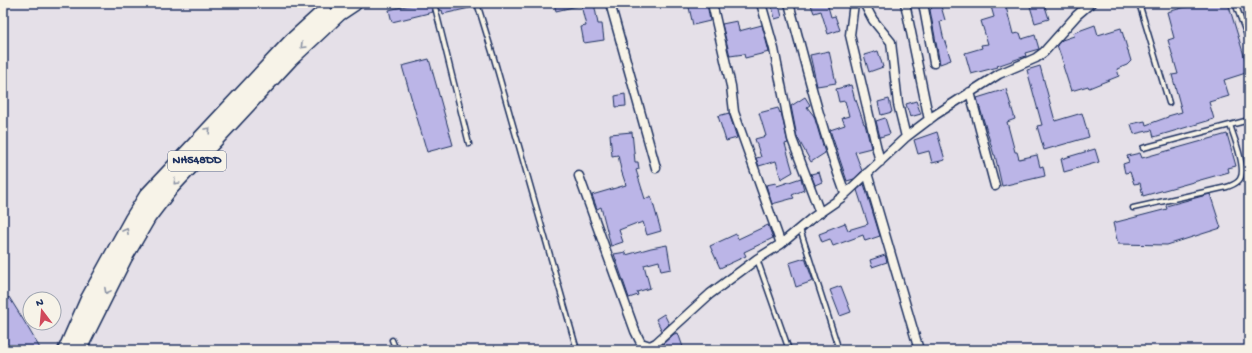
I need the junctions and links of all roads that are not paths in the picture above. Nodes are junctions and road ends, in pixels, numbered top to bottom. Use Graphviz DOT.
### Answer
graph roads {
  1 [pos="336,3"];
  2 [pos="354,3"];
  3 [pos="434,3"];
  4 [pos="477,3"];
  5 [pos="610,3"];
  6 [pos="712,3"];
  7 [pos="761,3"];
  8 [pos="789,3"];
  9 [pos="854,3"];
  10 [pos="864,3"];
  11 [pos="905,3"];
  12 [pos="922,3"];
  13 [pos="1091,3"];
  14 [pos="1138,3"];
  15 [pos="1235,3"];
  16 [pos="1249,41"];
  17 [pos="286,55"];
  18 [pos="934,63"];
  19 [pos="970,92"];
  20 [pos="1169,103"];
  21 [pos="929,120"];
  22 [pos="1249,120"];
  23 [pos="1230,125"];
  24 [pos="906,137"];
  25 [pos="469,144"];
  26 [pos="1143,148"];
  27 [pos="880,162"];
  28 [pos="656,168"];
  29 [pos="868,173"];
  30 [pos="579,176"];
  31 [pos="995,186"];
  32 [pos="845,193"];
  33 [pos="1133,208"];
  34 [pos="820,213"];
  35 [pos="800,229"];
  36 [pos="781,244"];
  37 [pos="757,259"];
  38 [pos="392,340"];
  39 [pos="647,348"];
  40 [pos="66,350"];
  41 [pos="78,350"];
  42 [pos="396,350"];
  43 [pos="577,350"];
  44 [pos="789,350"];
  45 [pos="839,350"];
  46 [pos="919,350"];
  1 -- 17 [label="highway, NH548DD"];
  2 -- 17 [label="highway, NH548DD, one-way"];
  3 -- 25 [label="lane"];
  4 -- 43 [label="lane"];
  5 -- 28 [label="street"];
  6 -- 36 [label="street"];
  7 -- 34 [label="street"];
  8 -- 32 [label="street"];
  9 -- 27 [label="street"];
  10 -- 24 [label="street"];
  11 -- 21 [label="street"];
  12 -- 18 [label="street"];
  13 -- 19 [label="street"];
  14 -- 20 [label="lane"];
  15 -- 16 [label="lane"];
  40 -- 17 [label="highway, NH548DD, one-way"];
  17 -- 41 [label="highway, NH548DD, one-way"];
  19 -- 21 [label="street"];
  19 -- 31 [label="street"];
  21 -- 24 [label="street"];
  22 -- 23 [label="lane"];
  23 -- 26 [label="lane"];
  23 -- 33 [label="lane"];
  24 -- 27 [label="street"];
  27 -- 29 [label="street"];
  29 -- 32 [label="street"];
  29 -- 46 [label="street"];
  30 -- 39 [label="street"];
  32 -- 34 [label="street"];
  34 -- 35 [label="street"];
  35 -- 36 [label="street"];
  35 -- 45 [label="lane"];
  36 -- 37 [label="street"];
  37 -- 39 [label="street"];
  37 -- 44 [label="lane"];
  38 -- 42 [label="lane"];
}
